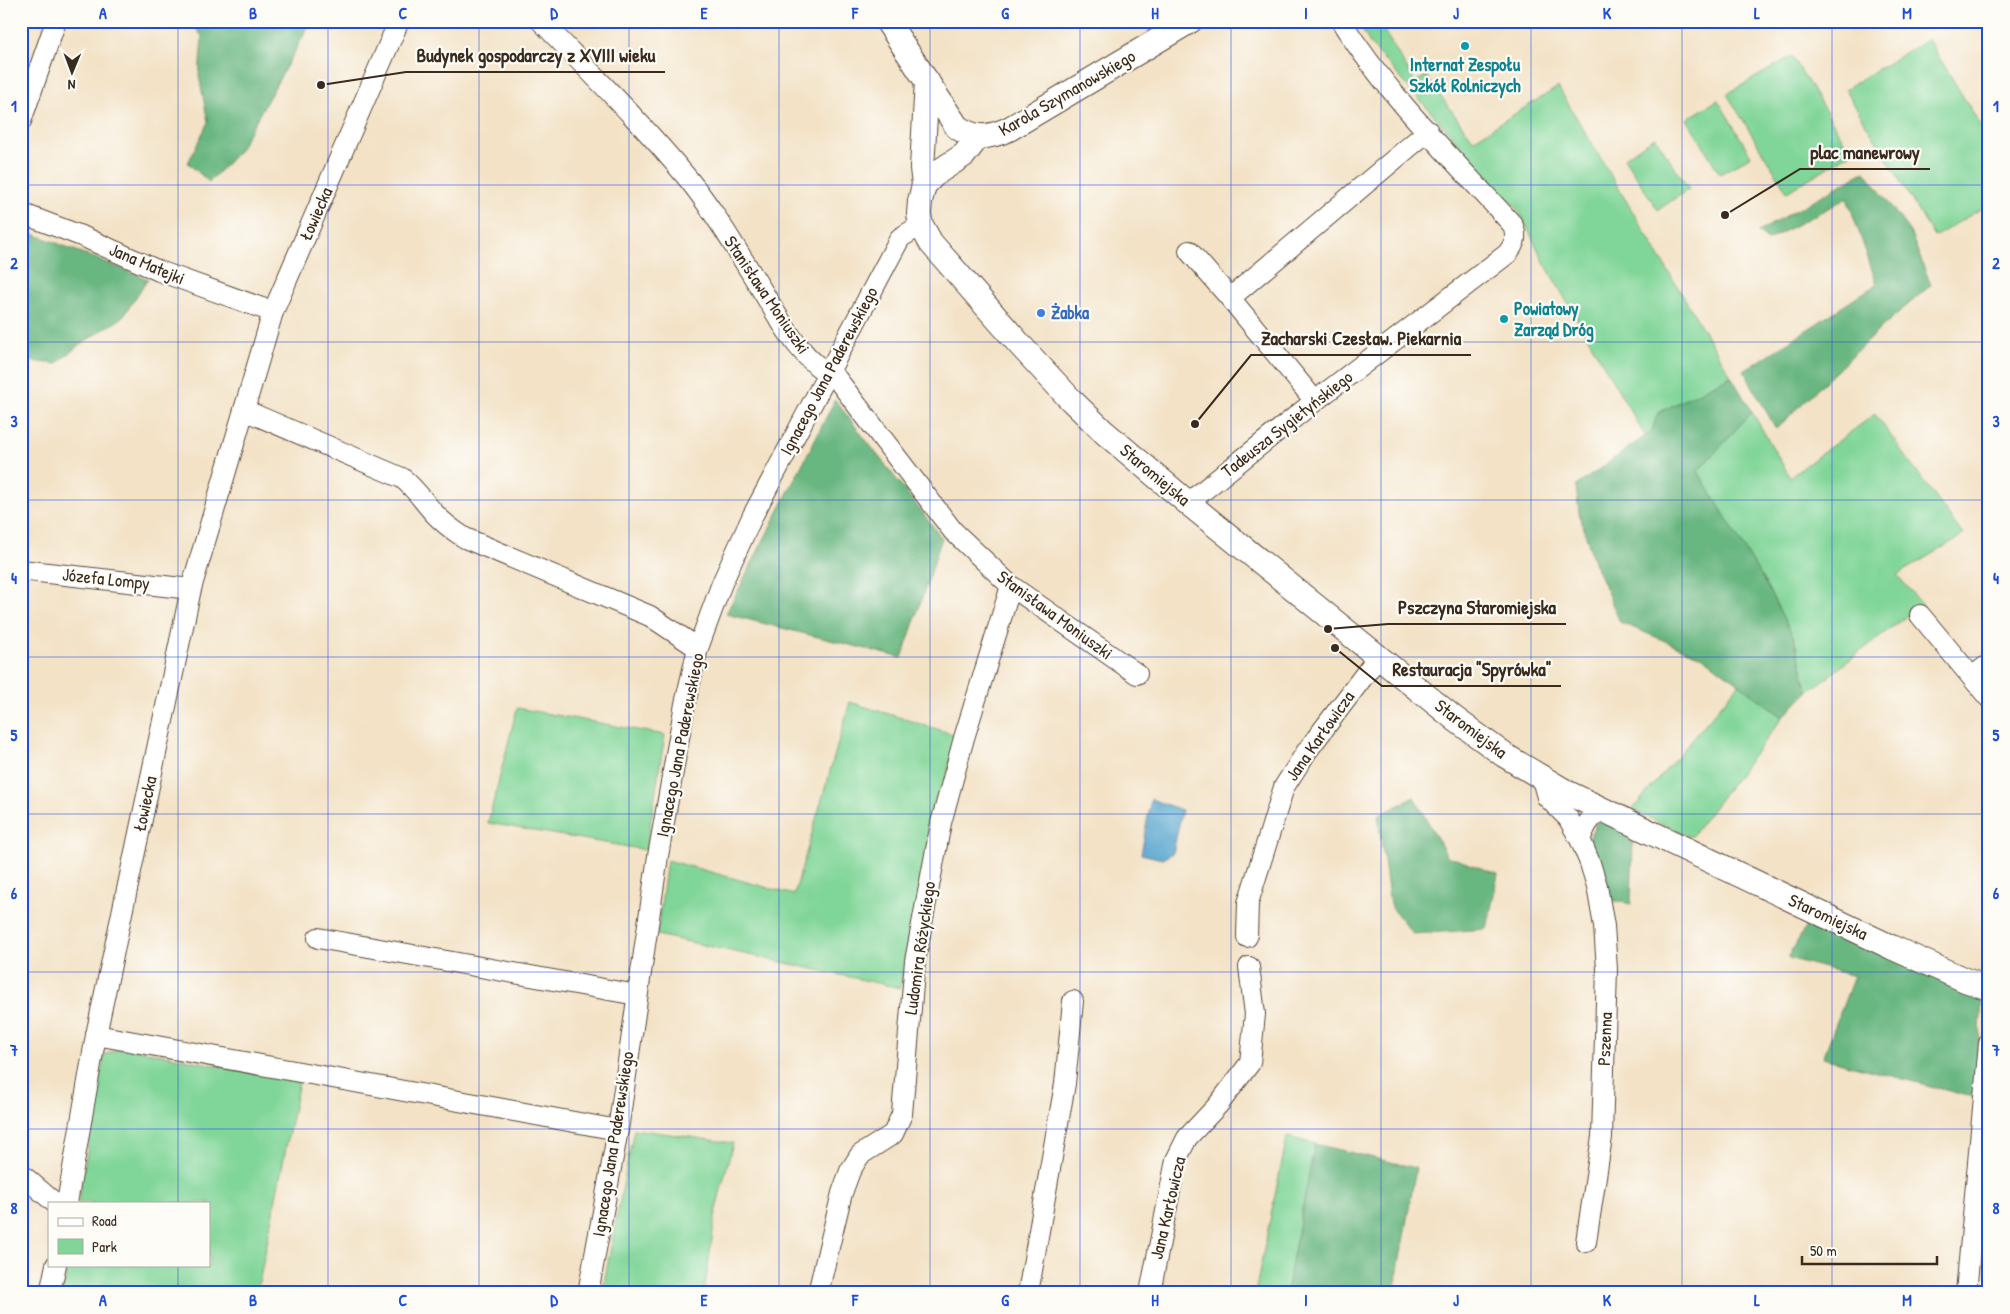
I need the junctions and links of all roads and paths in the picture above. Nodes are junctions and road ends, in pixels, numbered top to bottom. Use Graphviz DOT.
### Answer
graph roads {
  1 [pos="56,21"];
  2 [pos="400,21"];
  3 [pos="541,21"];
  4 [pos="887,21"];
  5 [pos="1190,21"];
  6 [pos="1341,21"];
  7 [pos="927,81"];
  8 [pos="21,121"];
  9 [pos="1428,131"];
  10 [pos="978,137"];
  11 [pos="924,185"];
  12 [pos="21,213"];
  13 [pos="921,225"];
  14 [pos="1189,251"];
  15 [pos="1230,298"];
  16 [pos="273,312"];
  17 [pos="827,374"];
  18 [pos="1315,401"];
  19 [pos="244,410"];
  20 [pos="1188,503"];
  21 [pos="21,570"];
  22 [pos="1011,586"];
  23 [pos="191,589"];
  24 [pos="1920,615"];
  25 [pos="698,648"];
  26 [pos="1378,657"];
  27 [pos="1989,664"];
  28 [pos="1137,674"];
  29 [pos="1972,677"];
  30 [pos="1989,698"];
  31 [pos="1542,778"];
  32 [pos="1600,808"];
  33 [pos="1580,839"];
  34 [pos="1247,937"];
  35 [pos="318,938"];
  36 [pos="1249,967"];
  37 [pos="1989,988"];
  38 [pos="637,995"];
  39 [pos="1073,1001"];
  40 [pos="96,1035"];
  41 [pos="1989,1043"];
  42 [pos="618,1130"];
  43 [pos="21,1174"];
  44 [pos="54,1202"];
  45 [pos="67,1202"];
  46 [pos="1586,1242"];
  47 [pos="56,1266"];
  48 [pos="50,1293"];
  49 [pos="588,1293"];
  50 [pos="818,1293"];
  51 [pos="1028,1293"];
  52 [pos="1150,1293"];
  53 [pos="1966,1293"];
  1 -- 8 [label="street"];
  2 -- 16 [label="street, Łowiecka"];
  3 -- 17 [label="street, Stanisława Moniuszki"];
  4 -- 7 [label="street"];
  5 -- 10 [label="street, Karola Szymanowskiego"];
  6 -- 9 [label="street, Tadeusza Sygietyńskiego"];
  7 -- 10 [label="street"];
  7 -- 11 [label="street, Staromiejska"];
  9 -- 15 [label="street"];
  9 -- 18 [label="street, Tadeusza Sygietyńskiego"];
  10 -- 11 [label="street, Karola Szymanowskiego"];
  11 -- 13 [label="street, Staromiejska"];
  12 -- 16 [label="street, Jana Matejki"];
  13 -- 17 [label="street, Ignacego Jana Paderewskiego"];
  13 -- 20 [label="street, Staromiejska"];
  14 -- 15 [label="street"];
  15 -- 18 [label="street"];
  16 -- 19 [label="street, Łowiecka"];
  17 -- 22 [label="street, Stanisława Moniuszki"];
  17 -- 25 [label="street, Ignacego Jana Paderewskiego"];
  18 -- 20 [label="street, Tadeusza Sygietyńskiego"];
  19 -- 23 [label="street, Łowiecka"];
  19 -- 25 [label="street"];
  20 -- 26 [label="street, Staromiejska"];
  21 -- 23 [label="street, Józefa Lompy"];
  22 -- 28 [label="street, Stanisława Moniuszki"];
  22 -- 50 [label="street, Ludomira Różyckiego"];
  23 -- 40 [label="street, Łowiecka"];
  24 -- 29 [label="street"];
  25 -- 38 [label="street, Ignacego Jana Paderewskiego"];
  26 -- 31 [label="street, Staromiejska"];
  26 -- 34 [label="street, Jana Karłowicza"];
  27 -- 29 [label="street"];
  29 -- 30 [label="street"];
  31 -- 32 [label="street, Staromiejska"];
  31 -- 33 [label="street, Pszenna"];
  32 -- 33 [label="street"];
  32 -- 37 [label="street, Staromiejska"];
  33 -- 46 [label="street, Pszenna"];
  35 -- 38 [label="street"];
  36 -- 52 [label="street, Jana Karłowicza"];
  38 -- 42 [label="street, Ignacego Jana Paderewskiego"];
  39 -- 51 [label="street"];
  40 -- 42 [label="street"];
  40 -- 45 [label="street, Łowiecka"];
  41 -- 53 [label="street"];
  42 -- 49 [label="street, Ignacego Jana Paderewskiego"];
  43 -- 44 [label="street"];
  47 -- 48 [label="street"];
}
